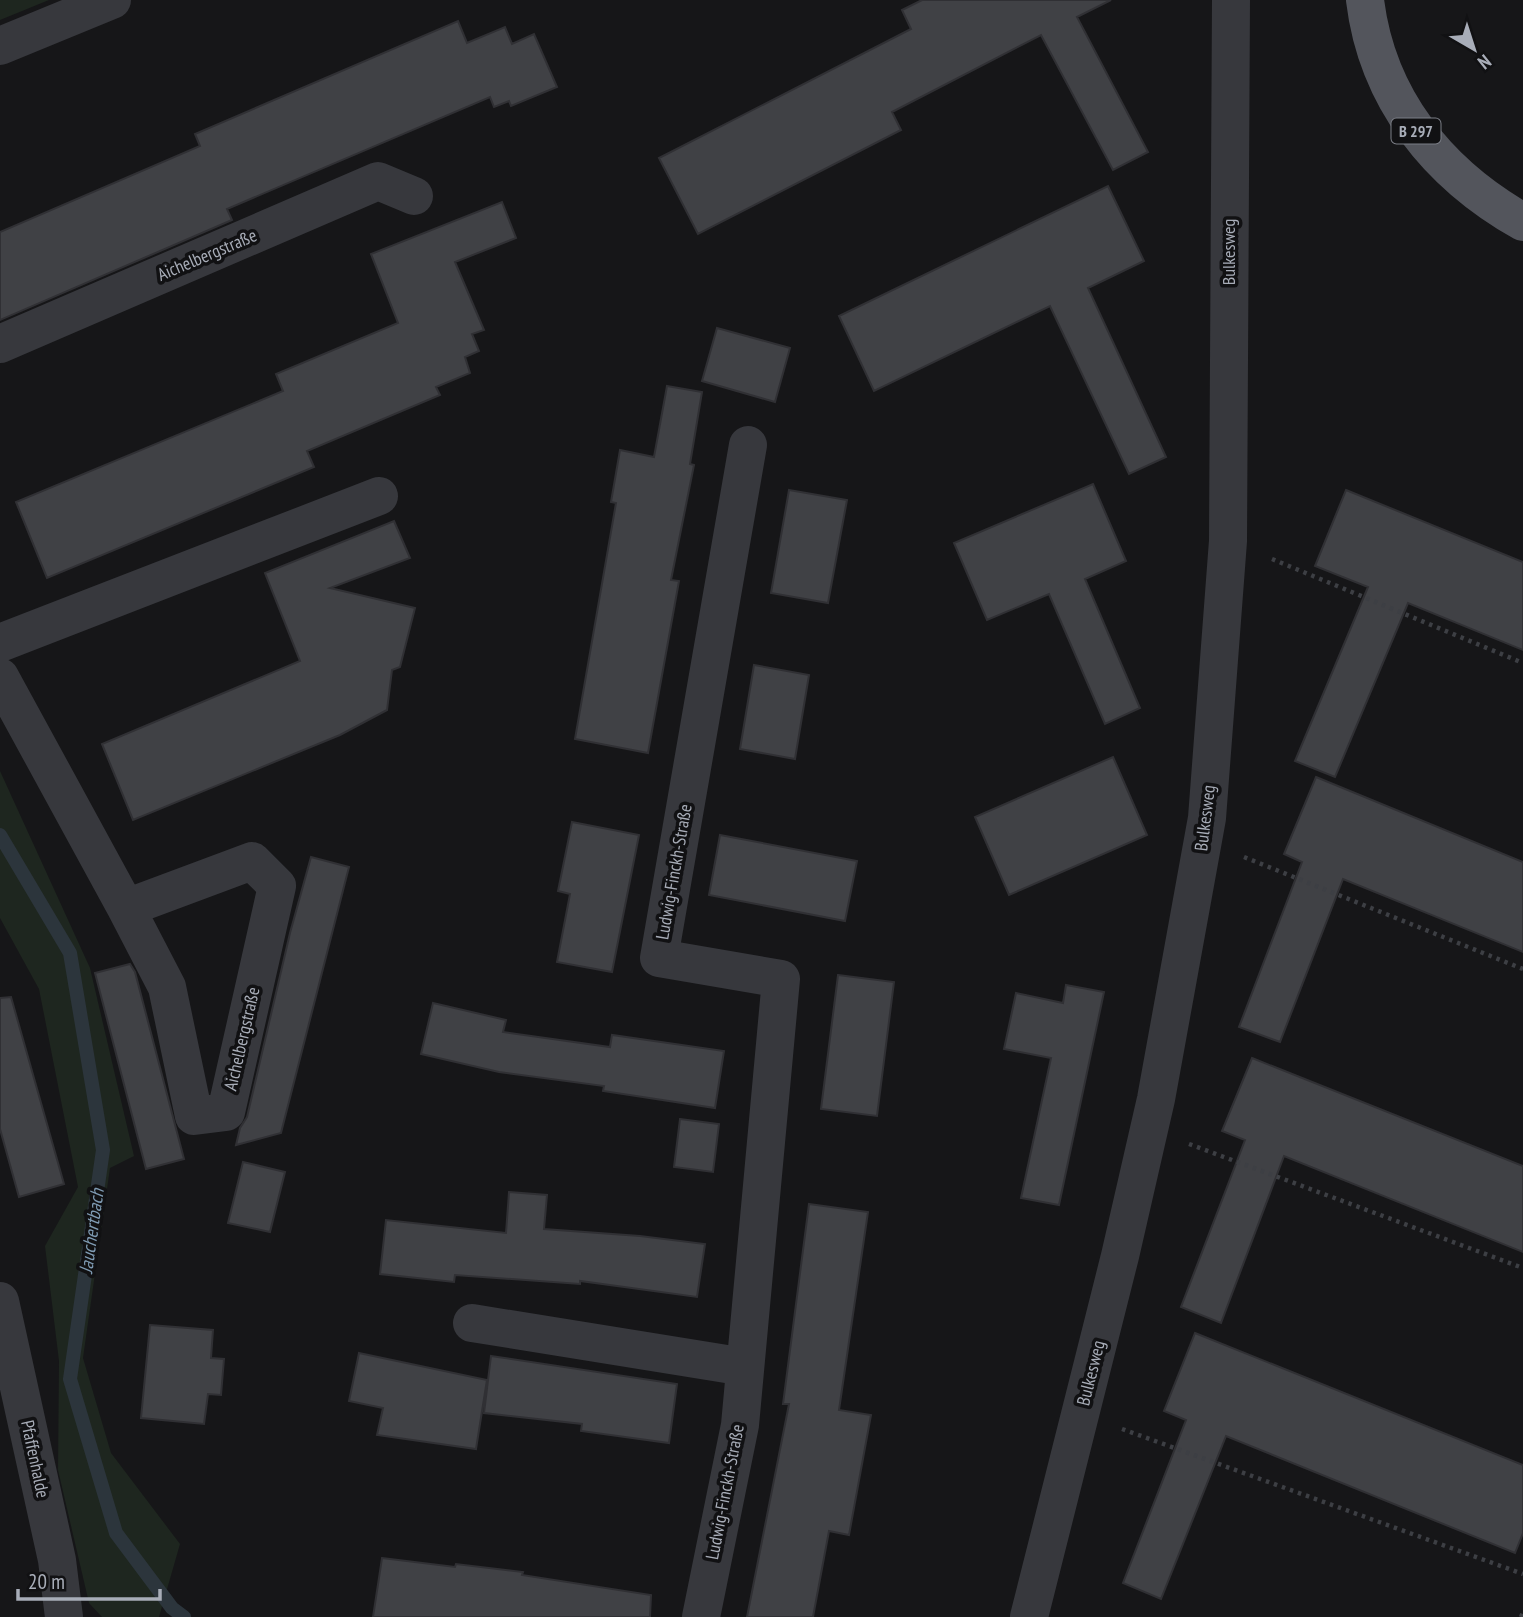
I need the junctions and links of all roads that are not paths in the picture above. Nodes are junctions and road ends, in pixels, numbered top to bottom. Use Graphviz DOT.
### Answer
graph roads {
  1 [pos="112,0"];
  2 [pos="1231,0"];
  3 [pos="1365,0"];
  4 [pos="0,46"];
  5 [pos="414,197"];
  6 [pos="1523,222"];
  7 [pos="0,344"];
  8 [pos="748,445"];
  9 [pos="379,496"];
  10 [pos="0,643"];
  11 [pos="0,677"];
  12 [pos="126,908"];
  13 [pos="0,1301"];
  14 [pos="472,1323"];
  15 [pos="745,1367"];
  16 [pos="64,1617"];
  17 [pos="701,1617"];
  18 [pos="1029,1617"];
  1 -- 4 [label="street"];
  2 -- 18 [label="street, Bulkesweg"];
  3 -- 6 [label="main road, B 297"];
  5 -- 7 [label="street, Aichelbergstraße"];
  8 -- 15 [label="street, Ludwig-Finckh-Straße"];
  9 -- 10 [label="street"];
  11 -- 12 [label="street, Aichelbergstraße"];
  12 -- 12 [label="street, Aichelbergstraße"];
  13 -- 16 [label="street, Pfaffenhalde"];
  14 -- 15 [label="street"];
  15 -- 17 [label="street, Ludwig-Finckh-Straße"];
}
